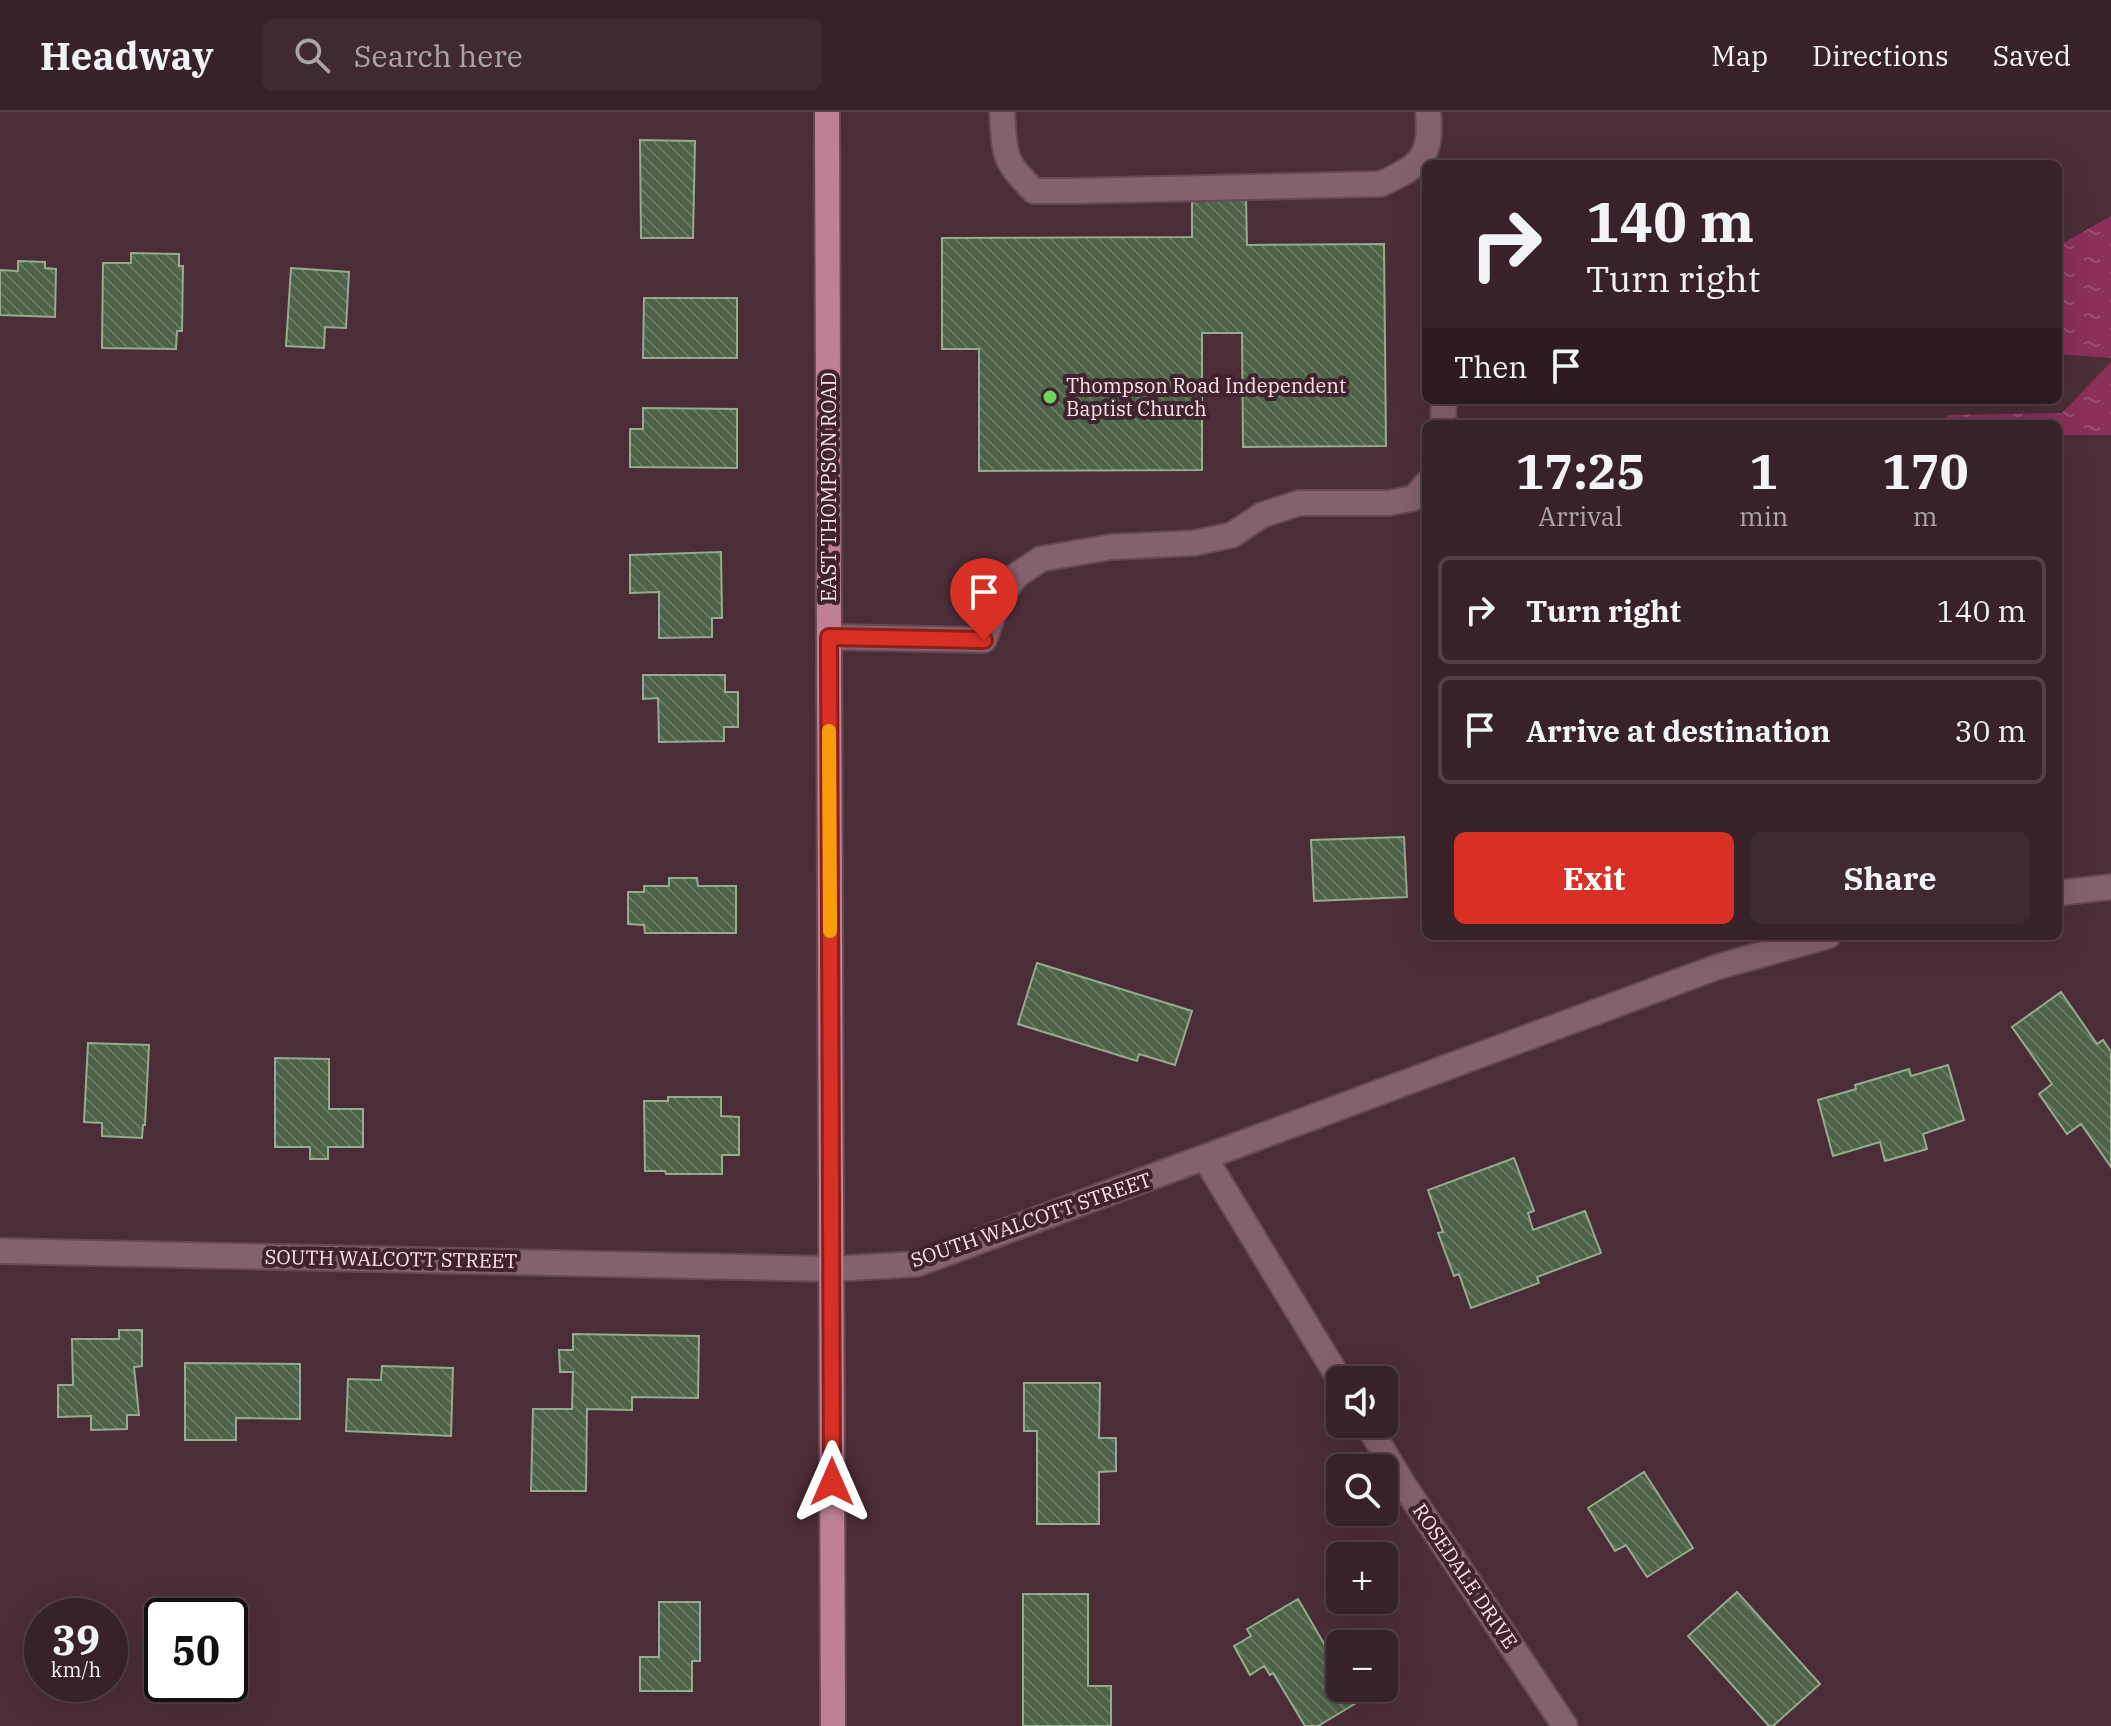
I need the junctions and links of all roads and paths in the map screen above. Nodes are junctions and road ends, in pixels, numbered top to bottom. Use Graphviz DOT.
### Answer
graph roads {
  1 [pos="827,112"];
  2 [pos="1002,112"];
  3 [pos="1428,112"];
  4 [pos="1428,157"];
  5 [pos="1422,162"];
  6 [pos="1422,489"];
  7 [pos="829,637"];
  8 [pos="2111,887"];
  9 [pos="2062,893"];
  10 [pos="1814,940"];
  11 [pos="1205,1158"];
  12 [pos="0,1251"];
  13 [pos="832,1269"];
  14 [pos="1331,1366"];
  15 [pos="1375,1438"];
  16 [pos="833,1726"];
  17 [pos="1565,1726"];
  1 -- 7 [label="main road, EAST THOMPSON ROAD"];
  2 -- 5 [label="street"];
  3 -- 4 [label="street"];
  6 -- 7 [label="street"];
  7 -- 13 [label="main road, EAST THOMPSON ROAD"];
  8 -- 9 [label="street"];
  10 -- 11 [label="street, SOUTH WALCOTT STREET"];
  11 -- 13 [label="street, SOUTH WALCOTT STREET"];
  11 -- 14 [label="street"];
  12 -- 13 [label="street, SOUTH WALCOTT STREET"];
  13 -- 16 [label="main road, EAST THOMPSON ROAD"];
  15 -- 17 [label="street, ROSEDALE DRIVE"];
}
